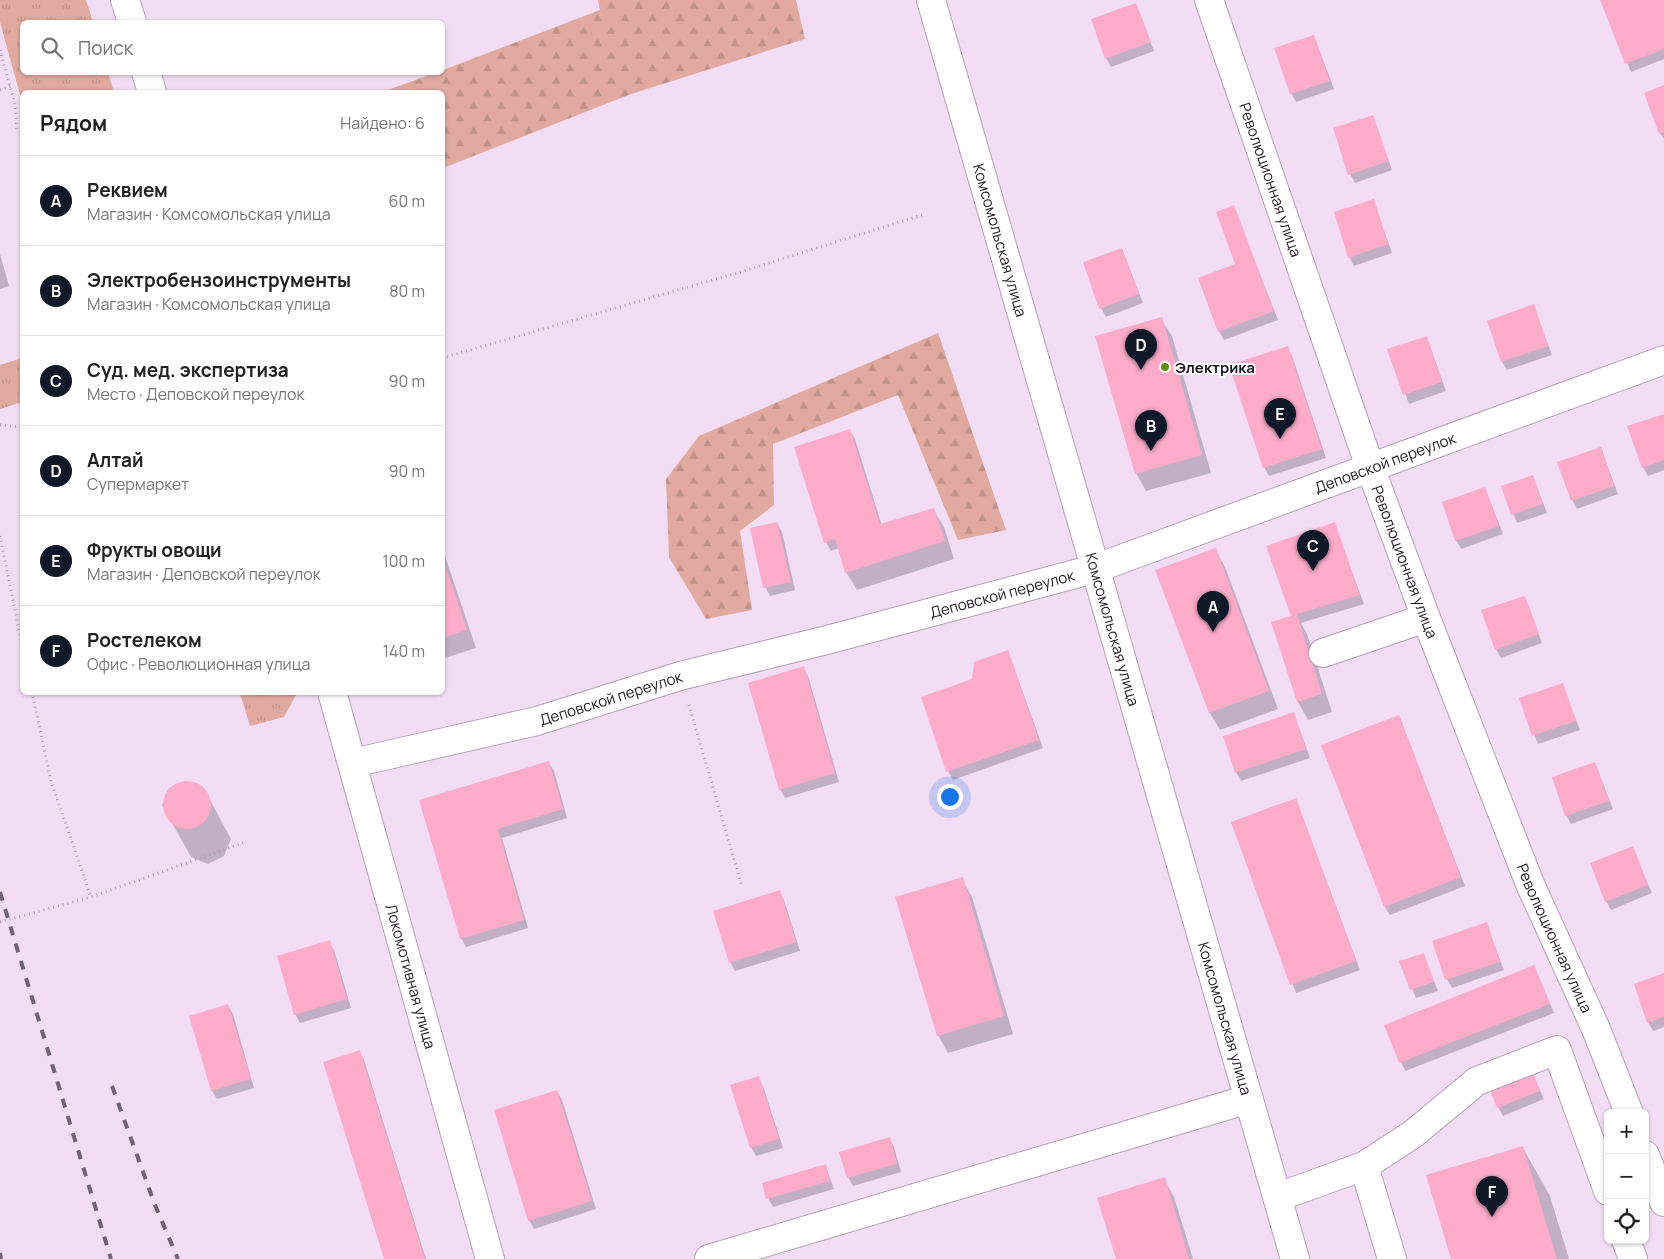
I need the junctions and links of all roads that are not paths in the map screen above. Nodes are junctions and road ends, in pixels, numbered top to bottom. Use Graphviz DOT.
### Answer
graph roads {
  1 [pos="125,0"];
  2 [pos="931,0"];
  3 [pos="1209,0"];
  4 [pos="131,20"];
  5 [pos="147,75"];
  6 [pos="151,90"];
  7 [pos="1664,360"];
  8 [pos="1370,467"];
  9 [pos="1094,569"];
  10 [pos="1426,618"];
  11 [pos="1324,653"];
  12 [pos="333,695"];
  13 [pos="353,763"];
  14 [pos="1249,1099"];
  15 [pos="1626,1109"];
  16 [pos="1649,1165"];
  17 [pos="1364,1166"];
  18 [pos="1604,1180"];
  19 [pos="1278,1198"];
  20 [pos="1664,1202"];
  21 [pos="1627,1244"];
  22 [pos="490,1259"];
  23 [pos="709,1259"];
  24 [pos="1295,1259"];
  25 [pos="1392,1259"];
  26 [pos="1632,1259"];
  1 -- 4 [label="street"];
  2 -- 9 [label="street, Комсомольская улица"];
  3 -- 8 [label="street, Революционная улица"];
  5 -- 6 [label="street"];
  7 -- 8 [label="street, Деповской переулок"];
  8 -- 9 [label="street, Деповской переулок"];
  8 -- 10 [label="street, Революционная улица"];
  9 -- 13 [label="street, Деповской переулок"];
  9 -- 14 [label="street, Комсомольская улица"];
  10 -- 11 [label="street"];
  10 -- 15 [label="street, Революционная улица"];
  12 -- 13 [label="street, Локомотивная улица"];
  13 -- 22 [label="street, Локомотивная улица"];
  14 -- 19 [label="street, Комсомольская улица"];
  14 -- 23 [label="street"];
  16 -- 20 [label="street"];
  17 -- 18 [label="street"];
  17 -- 19 [label="street"];
  17 -- 25 [label="street"];
  19 -- 24 [label="street, Комсомольская улица"];
  21 -- 26 [label="street"];
}
